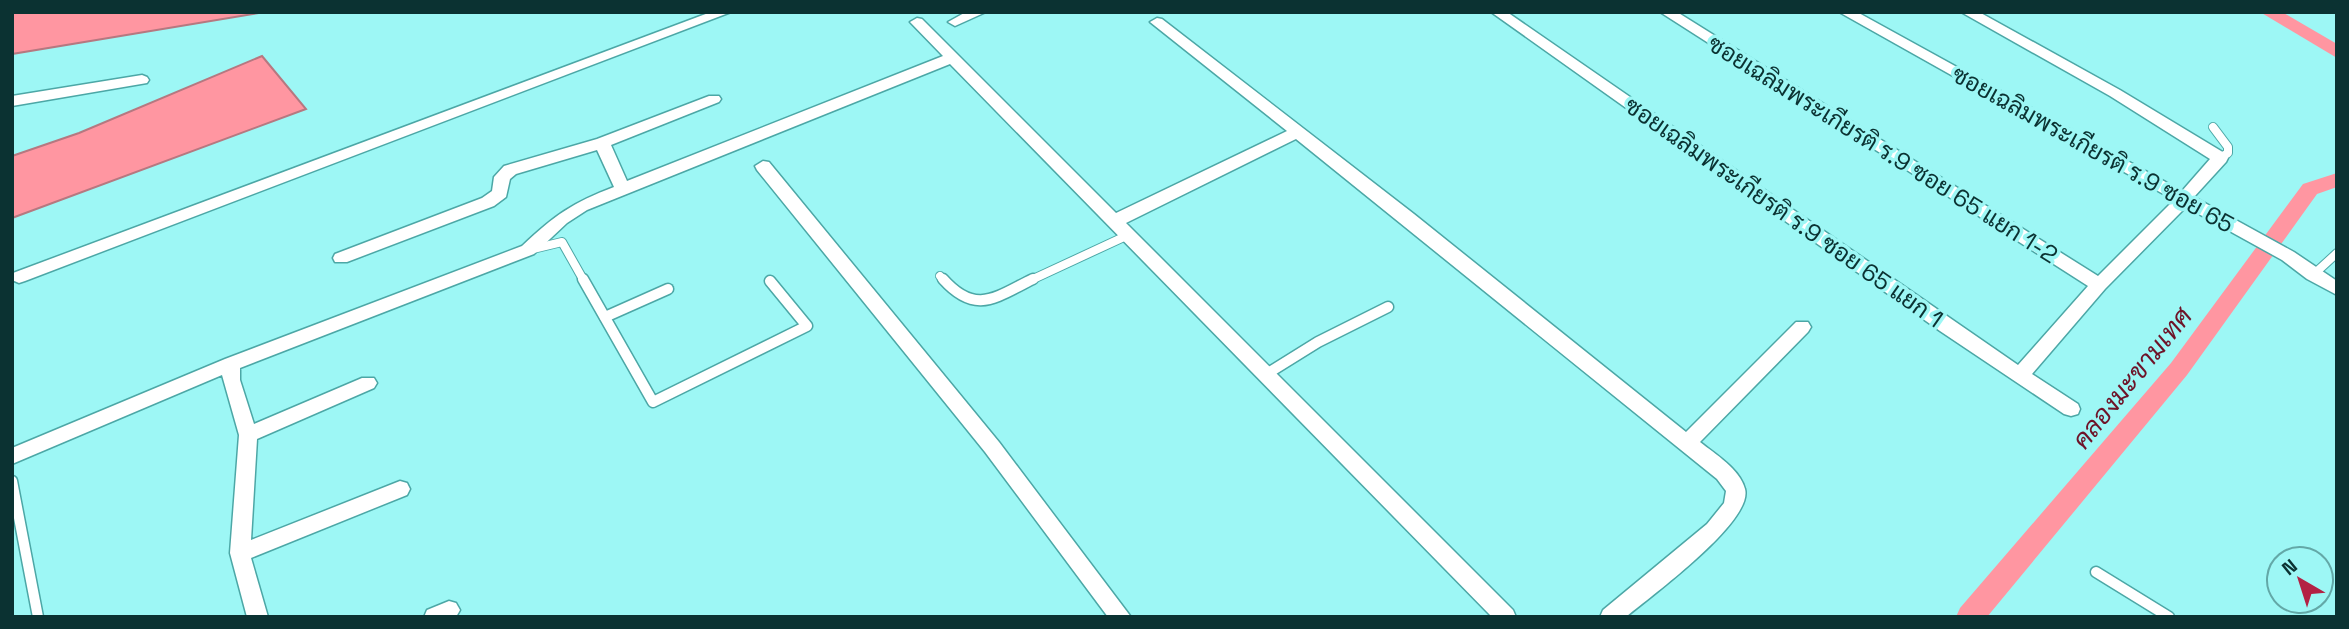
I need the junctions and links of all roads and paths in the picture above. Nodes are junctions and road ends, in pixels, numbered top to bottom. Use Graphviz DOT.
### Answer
graph roads {
  1 [pos="724,12"];
  2 [pos="979,12"];
  3 [pos="1498,12"];
  4 [pos="1667,12"];
  5 [pos="1846,12"];
  6 [pos="1968,12"];
  7 [pos="1999,12"];
  8 [pos="1984,21"];
  9 [pos="917,22"];
  10 [pos="955,22"];
  11 [pos="1157,22"];
  12 [pos="952,58"];
  13 [pos="142,80"];
  14 [pos="713,99"];
  15 [pos="12,102"];
  16 [pos="2213,127"];
  17 [pos="1297,132"];
  18 [pos="602,143"];
  19 [pos="2220,158"];
  20 [pos="763,166"];
  21 [pos="622,187"];
  22 [pos="2183,200"];
  23 [pos="1113,222"];
  24 [pos="1126,236"];
  25 [pos="527,250"];
  26 [pos="2337,253"];
  27 [pos="341,258"];
  28 [pos="940,275"];
  29 [pos="2313,275"];
  30 [pos="19,277"];
  31 [pos="771,281"];
  32 [pos="2099,285"];
  33 [pos="668,289"];
  34 [pos="2337,289"];
  35 [pos="1388,307"];
  36 [pos="605,317"];
  37 [pos="1802,327"];
  38 [pos="230,364"];
  39 [pos="1265,374"];
  40 [pos="2020,375"];
  41 [pos="368,383"];
  42 [pos="2071,409"];
  43 [pos="248,435"];
  44 [pos="1687,443"];
  45 [pos="12,456"];
  46 [pos="12,481"];
  47 [pos="400,489"];
  48 [pos="240,553"];
  49 [pos="2096,572"];
  50 [pos="38,617"];
  51 [pos="258,617"];
  52 [pos="1121,617"];
  53 [pos="1506,617"];
  54 [pos="1610,617"];
  55 [pos="2169,617"];
  1 -- 30 [label="street"];
  2 -- 10 [label="street"];
  3 -- 40 [label="street, ซอยเฉลิมพระเกียรติ ร.9 ซอย 65 แยก 1"];
  4 -- 32 [label="street, ซอยเฉลิมพระเกียรติ ร.9 ซอย 65 แยก 1-2"];
  5 -- 22 [label="street, ซอยเฉลิมพระเกียรติ ร.9 ซอย 65"];
  6 -- 8 [label="street"];
  7 -- 8 [label="street"];
  8 -- 19 [label="street"];
  9 -- 12 [label="street"];
  11 -- 17 [label="street"];
  12 -- 21 [label="street"];
  12 -- 23 [label="street"];
  13 -- 15 [label="street"];
  14 -- 18 [label="street"];
  16 -- 19 [label="lane"];
  17 -- 23 [label="street"];
  17 -- 44 [label="street"];
  18 -- 21 [label="street"];
  18 -- 27 [label="street"];
  19 -- 22 [label="street"];
  20 -- 52 [label="street"];
  21 -- 25 [label="street"];
  22 -- 29 [label="street, ซอยเฉลิมพระเกียรติ ร.9 ซอย 65"];
  22 -- 32 [label="street"];
  23 -- 24 [label="street"];
  24 -- 28 [label="lane"];
  24 -- 39 [label="street"];
  25 -- 36 [label="lane"];
  25 -- 38 [label="street"];
  26 -- 29 [label="lane"];
  29 -- 34 [label="street, ซอยเฉลิมพระเกียรติ ร.9 ซอย 65"];
  31 -- 36 [label="lane"];
  32 -- 40 [label="street"];
  33 -- 36 [label="lane"];
  35 -- 39 [label="lane"];
  37 -- 44 [label="street"];
  38 -- 43 [label="street"];
  38 -- 45 [label="street"];
  39 -- 53 [label="street"];
  40 -- 42 [label="street, ซอยเฉลิมพระเกียรติ ร.9 ซอย 65 แยก 1"];
  41 -- 43 [label="street"];
  43 -- 48 [label="street"];
  44 -- 54 [label="street"];
  46 -- 50 [label="lane"];
  47 -- 48 [label="street"];
  48 -- 51 [label="street"];
  49 -- 55 [label="lane"];
}
